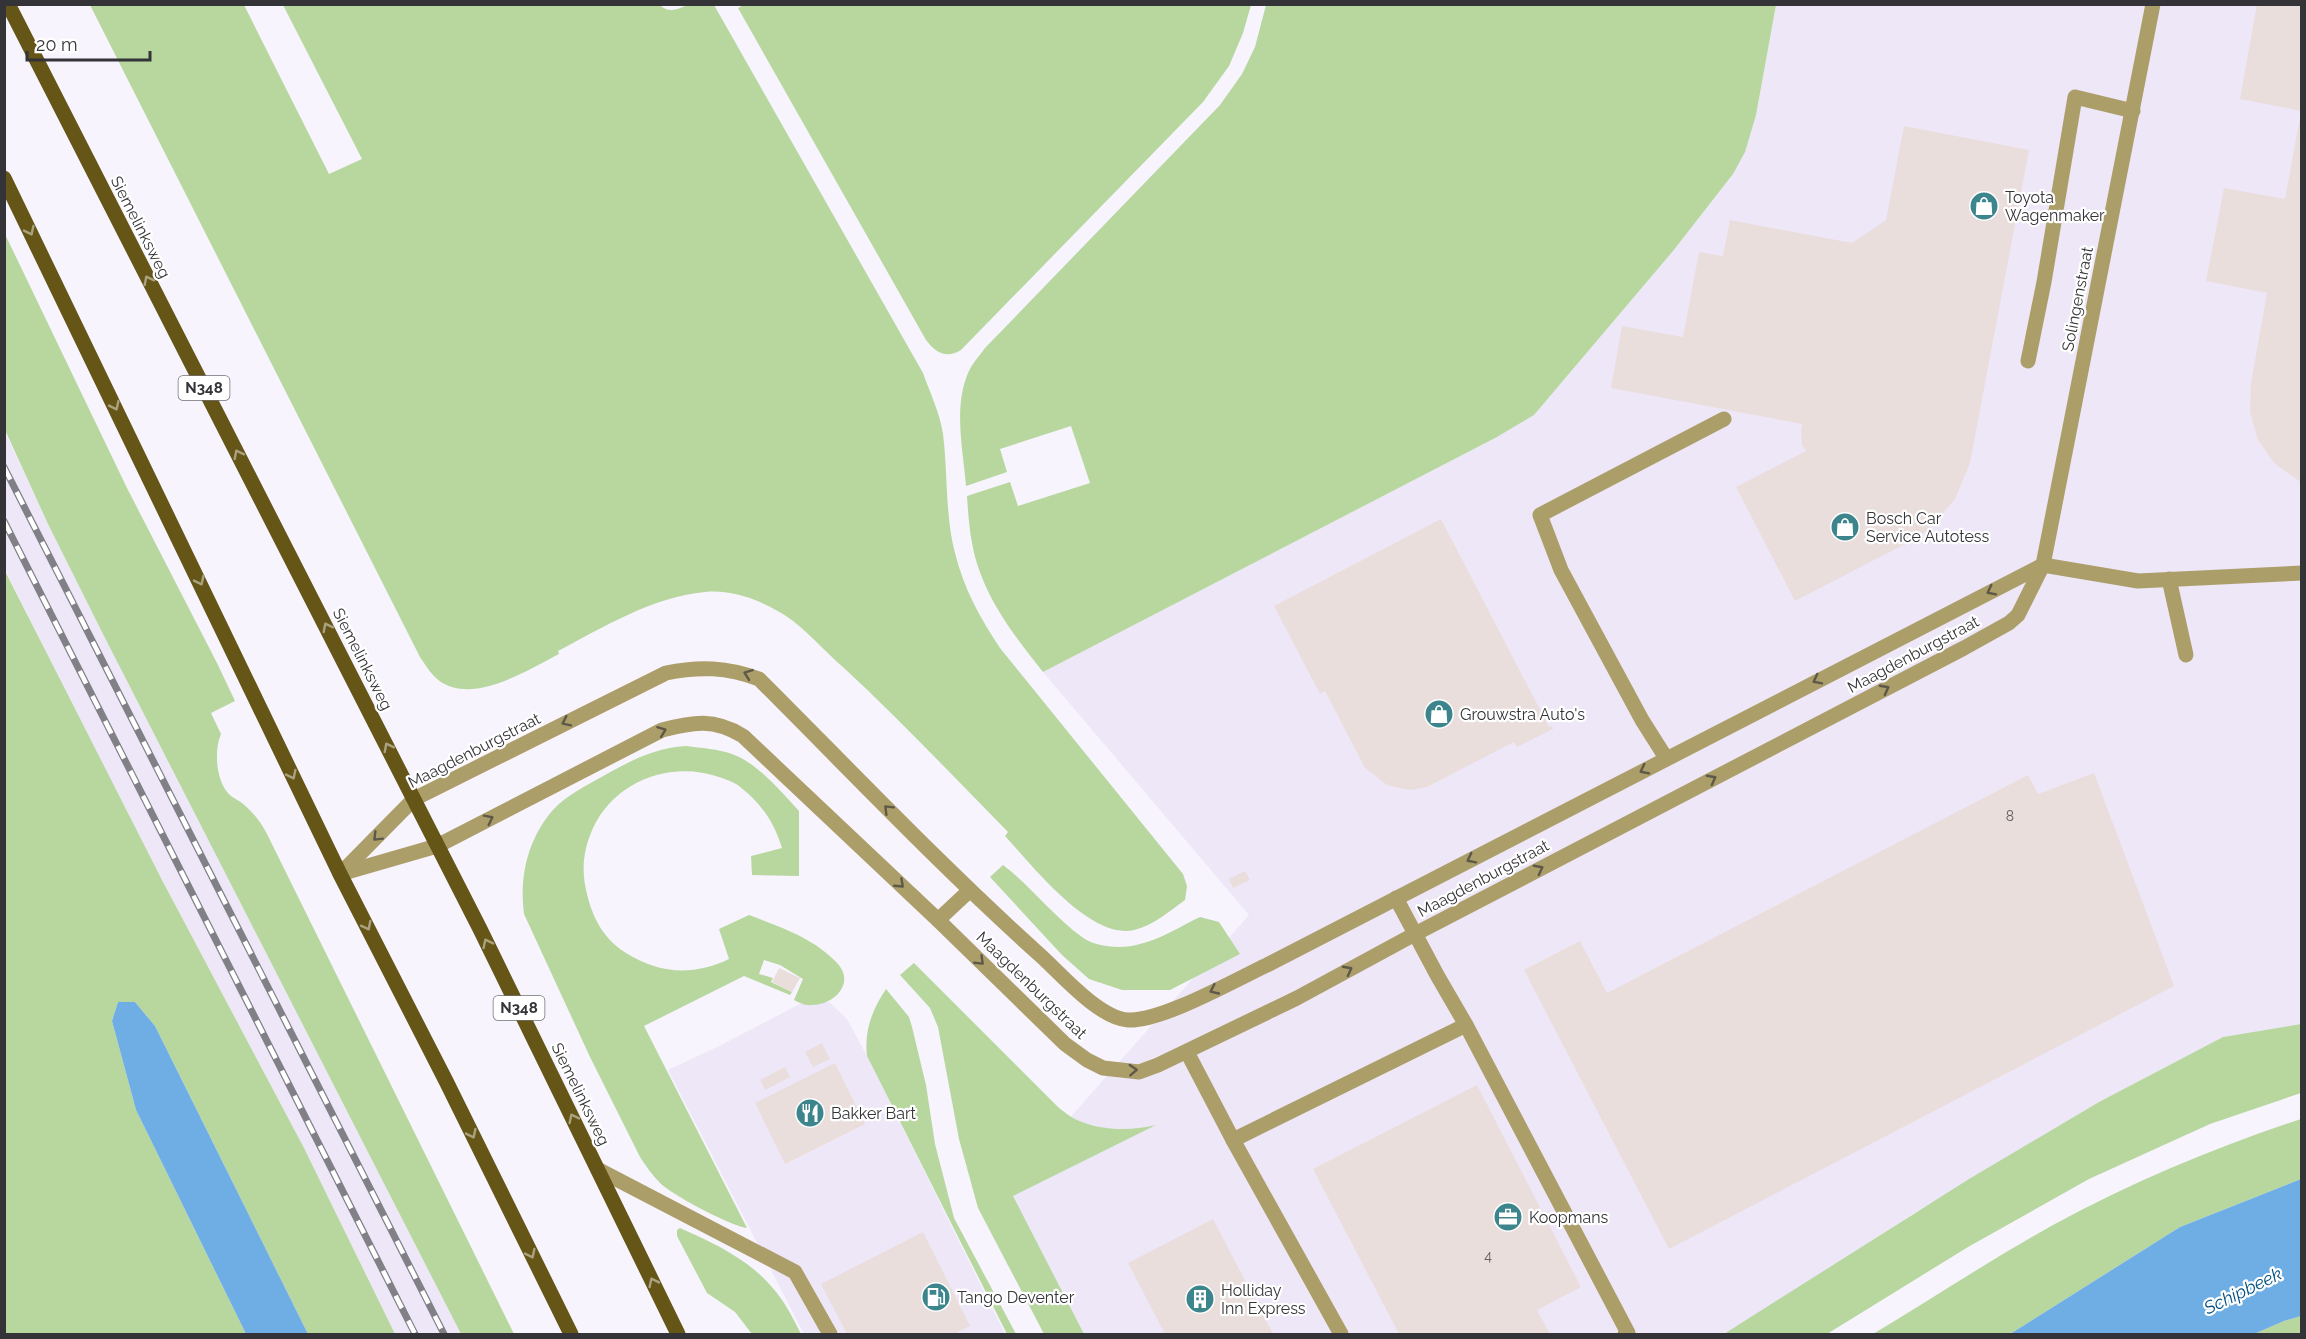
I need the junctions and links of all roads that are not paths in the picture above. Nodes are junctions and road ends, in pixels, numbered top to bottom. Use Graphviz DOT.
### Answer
graph roads {
  1 [pos="8,4"];
  2 [pos="2153,4"];
  3 [pos="2133,111"];
  4 [pos="4,178"];
  5 [pos="2028,361"];
  6 [pos="1724,419"];
  7 [pos="2043,565"];
  8 [pos="2301,573"];
  9 [pos="2169,579"];
  10 [pos="2186,655"];
  11 [pos="1666,758"];
  12 [pos="414,799"];
  13 [pos="437,846"];
  14 [pos="340,874"];
  15 [pos="969,891"];
  16 [pos="1396,898"];
  17 [pos="938,920"];
  18 [pos="1415,934"];
  19 [pos="1466,1025"];
  20 [pos="1187,1052"];
  21 [pos="1233,1140"];
  22 [pos="598,1170"];
  23 [pos="571,1335"];
  24 [pos="678,1335"];
  25 [pos="830,1335"];
  26 [pos="1341,1335"];
  27 [pos="1625,1335"];
  12 -- 1 [label="main road, Siemelinksweg / N348, one-way"];
  2 -- 3 [label="street, Solingenstraat"];
  3 -- 5 [label="street"];
  3 -- 7 [label="street, Solingenstraat"];
  4 -- 14 [label="main road, one-way"];
  6 -- 11 [label="street"];
  7 -- 9 [label="street"];
  7 -- 11 [label="street, Maagdenburgstraat, one-way"];
  18 -- 7 [label="street, Maagdenburgstraat, one-way"];
  8 -- 9 [label="street"];
  9 -- 10 [label="street"];
  11 -- 16 [label="street, Maagdenburgstraat, one-way"];
  12 -- 13 [label="main road, Siemelinksweg / N348"];
  12 -- 14 [label="street, Maagdenburgstraat, one-way"];
  15 -- 12 [label="street, Maagdenburgstraat, one-way"];
  13 -- 14 [label="street, Maagdenburgstraat"];
  13 -- 17 [label="street, Maagdenburgstraat, one-way"];
  22 -- 13 [label="main road, Siemelinksweg / N348, one-way"];
  14 -- 23 [label="main road, one-way"];
  16 -- 15 [label="street, Maagdenburgstraat, one-way"];
  15 -- 17 [label="street"];
  16 -- 18 [label="street"];
  17 -- 20 [label="street, Maagdenburgstraat, one-way"];
  18 -- 19 [label="street"];
  20 -- 18 [label="street, Maagdenburgstraat, one-way"];
  19 -- 21 [label="street"];
  19 -- 27 [label="street"];
  20 -- 21 [label="street"];
  21 -- 26 [label="street"];
  24 -- 22 [label="main road, Siemelinksweg / N348, one-way"];
  22 -- 25 [label="street"];
}
